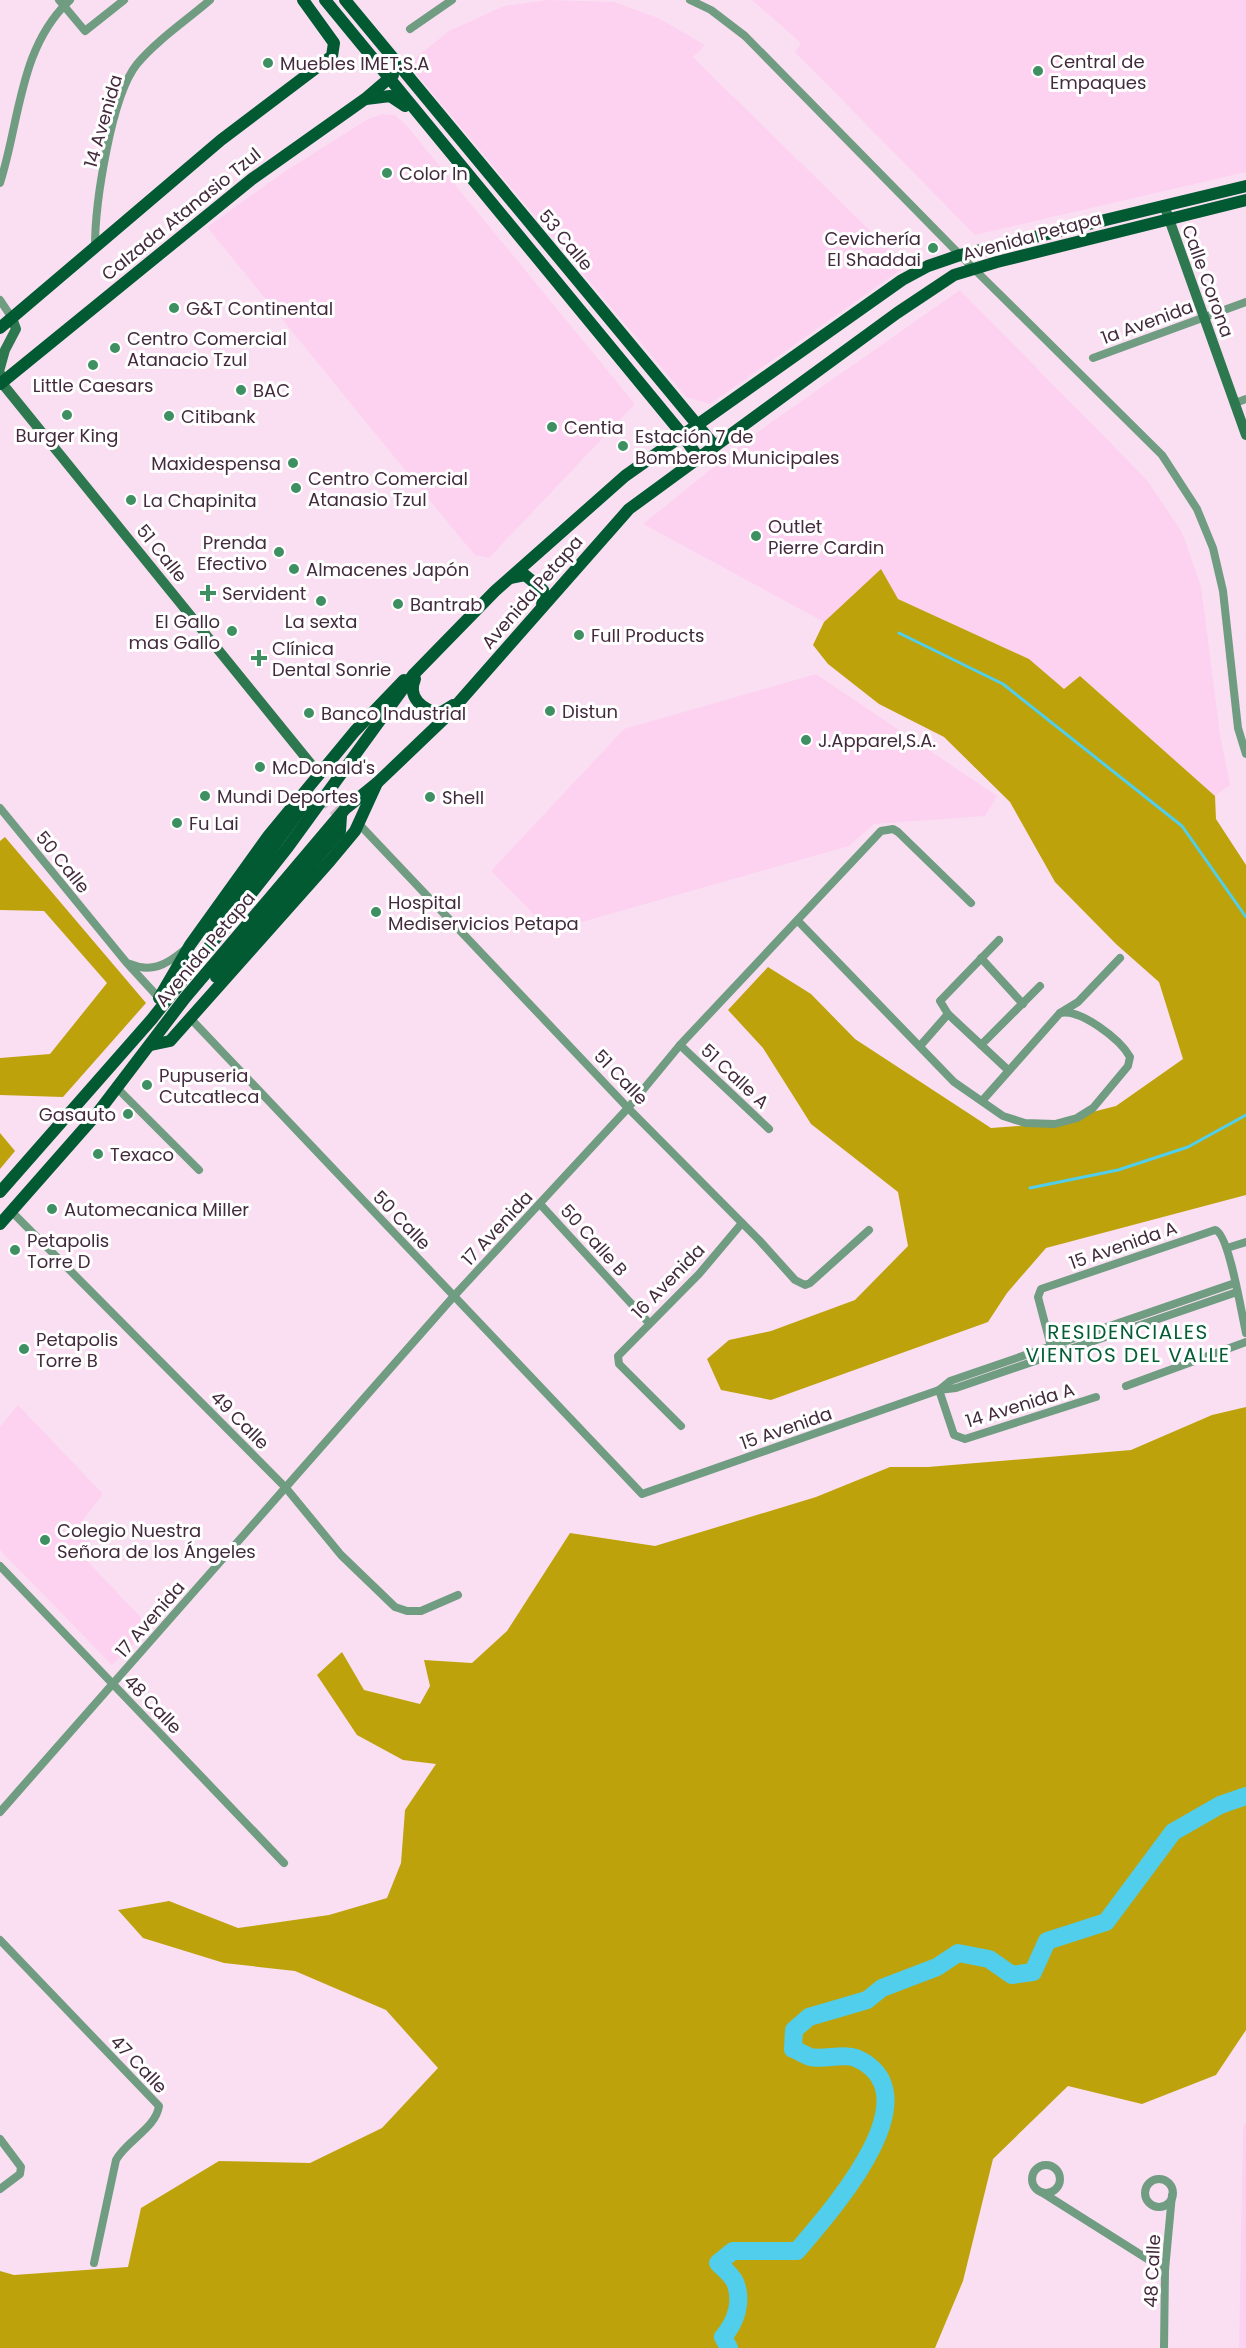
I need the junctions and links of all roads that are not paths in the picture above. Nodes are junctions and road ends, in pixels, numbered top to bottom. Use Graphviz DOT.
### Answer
graph roads {
  1 [pos="124,0"];
  2 [pos="210,0"];
  3 [pos="303,0"];
  4 [pos="325,0"];
  5 [pos="345,0"];
  6 [pos="452,0"];
  7 [pos="690,0"];
  8 [pos="64,2"];
  9 [pos="410,29"];
  10 [pos="394,62"];
  11 [pos="389,79"];
  12 [pos="365,99"];
  13 [pos="425,122"];
  14 [pos="0,183"];
  15 [pos="1246,186"];
  16 [pos="1246,200"];
  17 [pos="1164,205"];
  18 [pos="1168,219"];
  19 [pos="95,248"];
  20 [pos="960,255"];
  21 [pos="973,269"];
  22 [pos="0,300"];
  23 [pos="1246,302"];
  24 [pos="12,318"];
  25 [pos="1203,318"];
  26 [pos="0,328"];
  27 [pos="1093,358"];
  28 [pos="0,368"];
  29 [pos="0,380"];
  30 [pos="1246,399"];
  31 [pos="1235,403"];
  32 [pos="696,423"];
  33 [pos="682,434"];
  34 [pos="1246,435"];
  35 [pos="714,445"];
  36 [pos="697,456"];
  37 [pos="510,579"];
  38 [pos="542,607"];
  39 [pos="430,658"];
  40 [pos="413,675"];
  41 [pos="470,692"];
  42 [pos="1246,754"];
  43 [pos="319,774"];
  44 [pos="377,783"];
  45 [pos="320,798"];
  46 [pos="0,808"];
  47 [pos="341,816"];
  48 [pos="359,824"];
  49 [pos="971,903"];
  50 [pos="799,922"];
  51 [pos="999,940"];
  52 [pos="190,945"];
  53 [pos="981,958"];
  54 [pos="1120,958"];
  55 [pos="126,962"];
  56 [pos="1040,986"];
  57 [pos="159,998"];
  58 [pos="1023,1004"];
  59 [pos="1060,1013"];
  60 [pos="948,1014"];
  61 [pos="190,1018"];
  62 [pos="152,1019"];
  63 [pos="151,1045"];
  64 [pos="680,1045"];
  65 [pos="920,1046"];
  66 [pos="981,1046"];
  67 [pos="1008,1070"];
  68 [pos="117,1088"];
  69 [pos="982,1101"];
  70 [pos="627,1108"];
  71 [pos="769,1129"];
  72 [pos="199,1170"];
  73 [pos="0,1192"];
  74 [pos="540,1204"];
  75 [pos="11,1211"];
  76 [pos="742,1223"];
  77 [pos="0,1224"];
  78 [pos="869,1230"];
  79 [pos="1246,1242"];
  80 [pos="1227,1248"];
  81 [pos="1235,1283"];
  82 [pos="1237,1292"];
  83 [pos="454,1296"];
  84 [pos="1243,1305"];
  85 [pos="1154,1316"];
  86 [pos="649,1323"];
  87 [pos="1246,1333"];
  88 [pos="1096,1336"];
  89 [pos="1246,1342"];
  90 [pos="1051,1345"];
  91 [pos="1053,1354"];
  92 [pos="1126,1386"];
  93 [pos="939,1390"];
  94 [pos="1096,1397"];
  95 [pos="681,1426"];
  96 [pos="286,1488"];
  97 [pos="642,1494"];
  98 [pos="0,1566"];
  99 [pos="458,1595"];
  100 [pos="113,1684"];
  101 [pos="0,1812"];
  102 [pos="284,1863"];
  103 [pos="0,1940"];
  104 [pos="0,2139"];
  105 [pos="0,2190"];
  106 [pos="1043,2193"];
  107 [pos="1172,2195"];
  108 [pos="94,2263"];
  109 [pos="1165,2270"];
  110 [pos="1164,2348"];
  1 -- 8 [label="street"];
  2 -- 19 [label="street, 14 Avenida"];
  3 -- 19 [label="main road, Calzada Atanasio Tzul"];
  4 -- 11 [label="main road, 53 Calle"];
  5 -- 10 [label="main road, 53 Calle"];
  6 -- 9 [label="street"];
  7 -- 20 [label="street"];
  8 -- 14 [label="street"];
  10 -- 11 [label="main road, Calzada Atanasio Tzul"];
  10 -- 32 [label="main road, 53 Calle"];
  11 -- 12 [label="main road, Calzada Atanasio Tzul"];
  11 -- 13 [label="main road, 53 Calle"];
  12 -- 13 [label="main road"];
  12 -- 29 [label="main road, Calzada Atanasio Tzul"];
  13 -- 33 [label="main road, 53 Calle"];
  15 -- 17 [label="main road, Avenida Petapa"];
  16 -- 18 [label="main road, Avenida Petapa"];
  17 -- 18 [label="street, Calle Corona"];
  17 -- 20 [label="main road, Avenida Petapa"];
  18 -- 21 [label="main road, Avenida Petapa"];
  18 -- 25 [label="street, Calle Corona"];
  19 -- 24 [label="main road, Calzada Atanasio Tzul"];
  20 -- 21 [label="street"];
  20 -- 32 [label="main road, Avenida Petapa"];
  21 -- 35 [label="main road, Avenida Petapa"];
  21 -- 42 [label="street"];
  22 -- 24 [label="street"];
  23 -- 25 [label="street, 1a Avenida"];
  24 -- 26 [label="main road, Calzada Atanasio Tzul"];
  24 -- 28 [label="street"];
  25 -- 27 [label="street, 1a Avenida"];
  25 -- 31 [label="street, Calle Corona"];
  29 -- 43 [label="street, 51 Calle"];
  30 -- 31 [label="street"];
  31 -- 34 [label="street, Calle Corona"];
  32 -- 33 [label="main road, Avenida Petapa"];
  32 -- 35 [label="main road, 53 Calle"];
  33 -- 36 [label="main road, 53 Calle"];
  33 -- 37 [label="main road, Avenida Petapa"];
  35 -- 36 [label="main road, Avenida Petapa"];
  36 -- 38 [label="main road, Avenida Petapa"];
  37 -- 38 [label="main road"];
  37 -- 39 [label="main road, Avenida Petapa"];
  38 -- 41 [label="main road, Avenida Petapa"];
  39 -- 40 [label="main road, Avenida Petapa"];
  39 -- 41 [label="main road"];
  40 -- 43 [label="main road"];
  40 -- 62 [label="main road, Avenida Petapa"];
  41 -- 44 [label="main road, Avenida Petapa"];
  43 -- 52 [label="main road"];
  44 -- 48 [label="main road"];
  44 -- 63 [label="main road, Avenida Petapa"];
  45 -- 57 [label="main road"];
  46 -- 55 [label="street, 50 Calle"];
  47 -- 63 [label="main road"];
  48 -- 61 [label="main road"];
  48 -- 70 [label="street, 51 Calle"];
  49 -- 50 [label="street, 17 Avenida"];
  50 -- 64 [label="street, 17 Avenida"];
  50 -- 65 [label="street"];
  51 -- 53 [label="street"];
  52 -- 55 [label="street"];
  52 -- 57 [label="main road"];
  53 -- 58 [label="street"];
  53 -- 60 [label="street"];
  54 -- 59 [label="street"];
  55 -- 57 [label="street, 50 Calle"];
  56 -- 58 [label="street"];
  57 -- 62 [label="main road"];
  58 -- 66 [label="street"];
  59 -- 67 [label="street"];
  59 -- 69 [label="street"];
  60 -- 65 [label="street"];
  60 -- 66 [label="street"];
  61 -- 63 [label="main road"];
  61 -- 83 [label="street, 50 Calle"];
  62 -- 73 [label="main road, Avenida Petapa"];
  63 -- 68 [label="main road, Avenida Petapa"];
  64 -- 70 [label="street, 17 Avenida"];
  64 -- 71 [label="street, 51 Calle A"];
  65 -- 69 [label="street"];
  66 -- 67 [label="street"];
  67 -- 69 [label="street"];
  68 -- 72 [label="street"];
  68 -- 75 [label="main road, Avenida Petapa"];
  70 -- 74 [label="street, 17 Avenida"];
  70 -- 76 [label="street, 51 Calle"];
  74 -- 83 [label="street, 17 Avenida"];
  74 -- 86 [label="street, 50 Calle B"];
  75 -- 77 [label="main road, Avenida Petapa"];
  75 -- 96 [label="street, 49 Calle"];
  76 -- 78 [label="street, 51 Calle"];
  76 -- 86 [label="street, 16 Avenida"];
  79 -- 80 [label="street"];
  80 -- 81 [label="street"];
  80 -- 90 [label="street, 15 Avenida A"];
  81 -- 82 [label="street"];
  81 -- 85 [label="street, 15 Avenida"];
  82 -- 84 [label="street"];
  82 -- 85 [label="street, 15 Avenida"];
  83 -- 96 [label="street, 17 Avenida"];
  83 -- 97 [label="street, 50 Calle"];
  84 -- 87 [label="street"];
  85 -- 88 [label="street, 15 Avenida"];
  86 -- 95 [label="street, 16 Avenida"];
  88 -- 90 [label="street, 15 Avenida"];
  88 -- 91 [label="street, 15 Avenida"];
  89 -- 92 [label="street"];
  90 -- 91 [label="street"];
  90 -- 93 [label="street, 15 Avenida"];
  91 -- 93 [label="street, 15 Avenida"];
  93 -- 94 [label="street, 14 Avenida A"];
  93 -- 97 [label="street, 15 Avenida"];
  96 -- 99 [label="street, 49 Calle"];
  96 -- 100 [label="street, 17 Avenida"];
  98 -- 100 [label="street, 48 Calle"];
  100 -- 101 [label="street, 17 Avenida"];
  100 -- 102 [label="street, 48 Calle"];
  103 -- 108 [label="street, 47 Calle"];
  104 -- 105 [label="street"];
  106 -- 109 [label="street"];
  107 -- 109 [label="street, 48 Calle"];
  109 -- 110 [label="street, 48 Calle"];
}
